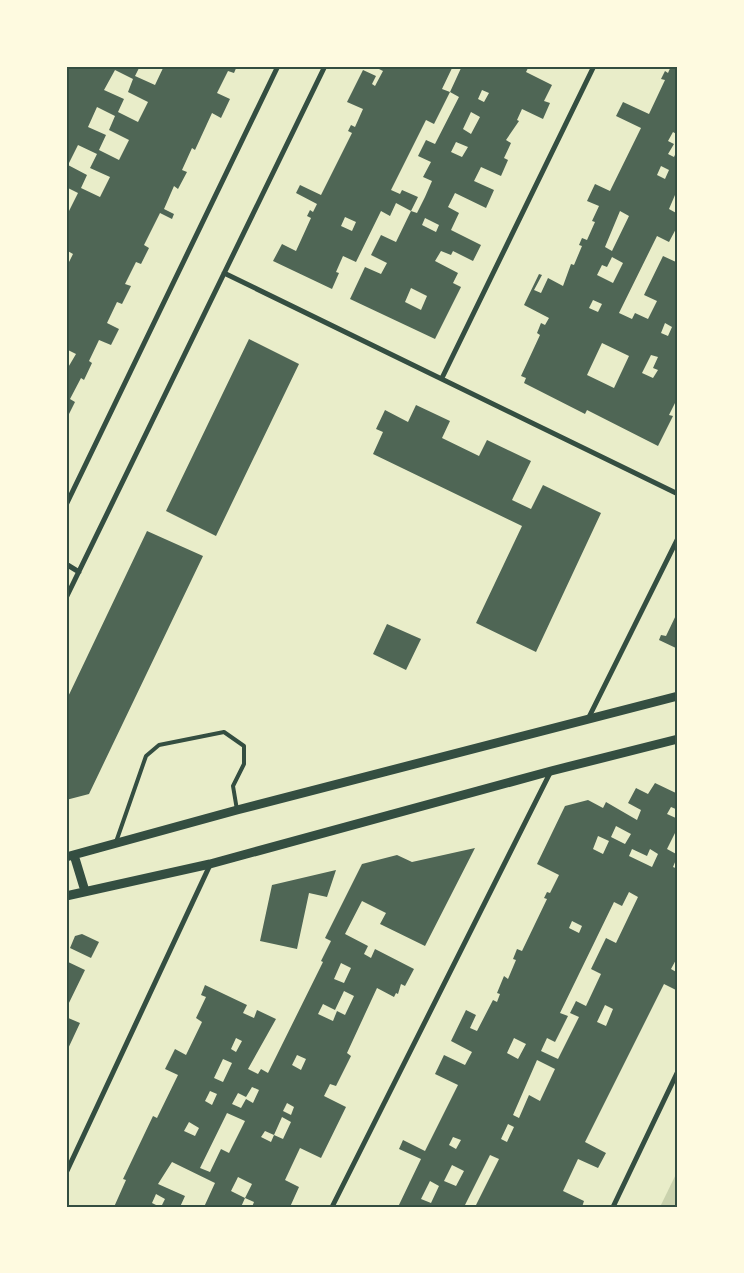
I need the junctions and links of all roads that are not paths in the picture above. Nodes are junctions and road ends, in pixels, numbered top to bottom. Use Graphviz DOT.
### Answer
graph roads {
  1 [pos="278,66"];
  2 [pos="326,66"];
  3 [pos="594,66"];
  4 [pos="224,274"];
  5 [pos="442,378"];
  6 [pos="678,494"];
  7 [pos="66,506"];
  8 [pos="678,538"];
  9 [pos="66,564"];
  10 [pos="79,572"];
  11 [pos="66,598"];
  12 [pos="678,696"];
  13 [pos="588,720"];
  14 [pos="678,739"];
  15 [pos="551,771"];
  16 [pos="237,810"];
  17 [pos="115,844"];
  18 [pos="70,856"];
  19 [pos="210,864"];
  20 [pos="85,891"];
  21 [pos="66,896"];
  22 [pos="678,1071"];
  23 [pos="66,1173"];
  24 [pos="332,1207"];
  25 [pos="613,1207"];
  1 -- 7 [label="street"];
  2 -- 4 [label="street"];
  3 -- 5 [label="street"];
  4 -- 5 [label="street"];
  4 -- 10 [label="street"];
  5 -- 6 [label="street"];
  8 -- 13 [label="street"];
  9 -- 10 [label="street"];
  10 -- 11 [label="street"];
  12 -- 13 [label="street"];
  13 -- 16 [label="street"];
  14 -- 15 [label="street"];
  15 -- 19 [label="street"];
  15 -- 24 [label="street"];
  16 -- 17 [label="street"];
  16 -- 17 [label="lane"];
  17 -- 18 [label="street"];
  18 -- 20 [label="street"];
  19 -- 20 [label="street"];
  19 -- 23 [label="street"];
  20 -- 21 [label="street"];
  22 -- 25 [label="street"];
}
